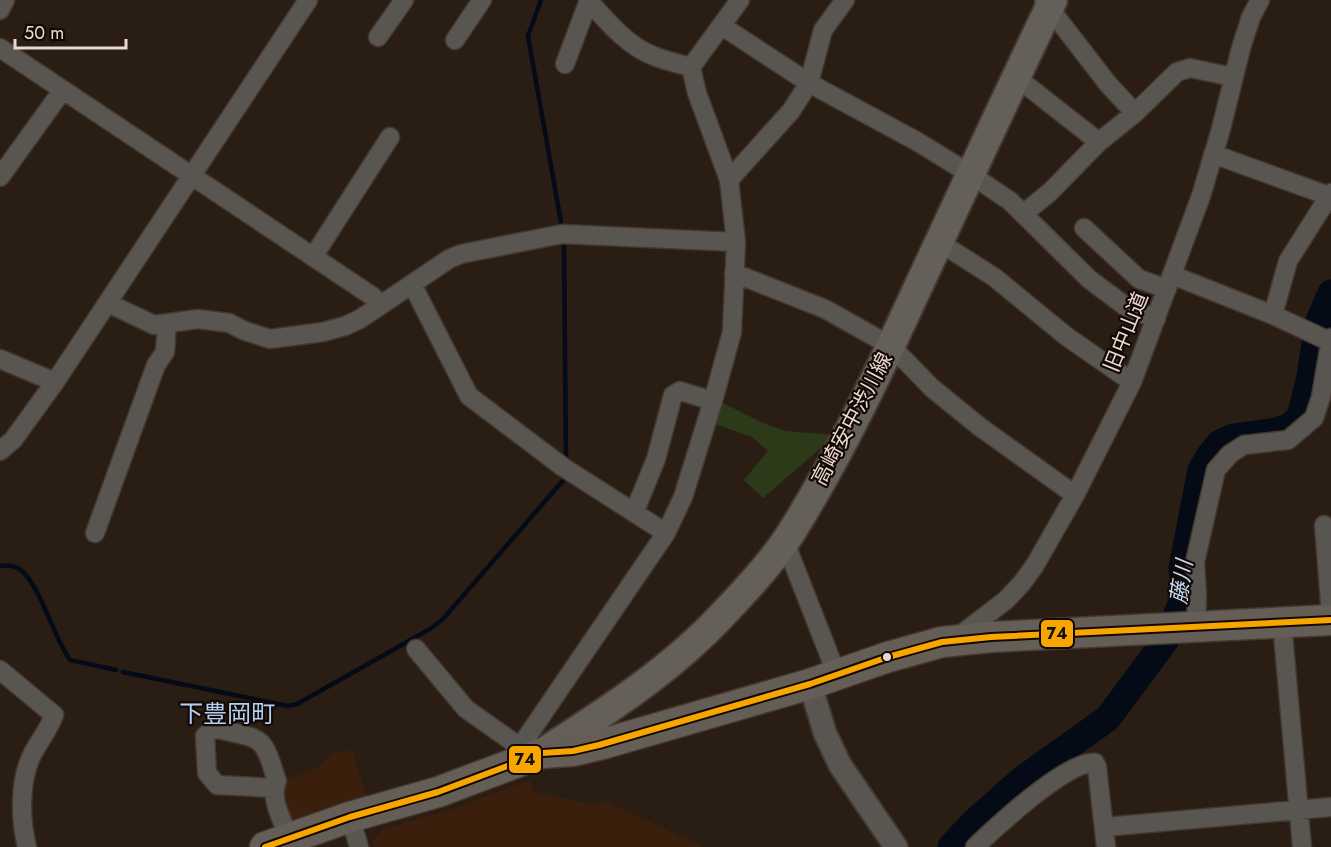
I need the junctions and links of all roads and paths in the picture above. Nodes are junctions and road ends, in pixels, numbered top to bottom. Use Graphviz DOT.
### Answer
graph roads {
  1 [pos="5,0"];
  2 [pos="308,0"];
  3 [pos="404,0"];
  4 [pos="482,0"];
  5 [pos="589,0"];
  6 [pos="740,0"];
  7 [pos="843,0"];
  8 [pos="1260,0"];
  9 [pos="1048,2"];
  10 [pos="0,10"];
  11 [pos="722,26"];
  12 [pos="378,37"];
  13 [pos="455,40"];
  14 [pos="0,48"];
  15 [pos="564,64"];
  16 [pos="691,67"];
  17 [pos="1016,77"];
  18 [pos="1233,77"];
  19 [pos="809,83"];
  20 [pos="62,91"];
  21 [pos="1135,113"];
  22 [pos="390,136"];
  23 [pos="1099,142"];
  24 [pos="1213,154"];
  25 [pos="970,174"];
  26 [pos="0,177"];
  27 [pos="192,177"];
  28 [pos="729,180"];
  29 [pos="1330,194"];
  30 [pos="1023,214"];
  31 [pos="1084,228"];
  32 [pos="736,242"];
  33 [pos="939,242"];
  34 [pos="313,256"];
  35 [pos="734,273"];
  36 [pos="1170,282"];
  37 [pos="412,284"];
  38 [pos="108,303"];
  39 [pos="380,304"];
  40 [pos="1273,315"];
  41 [pos="1156,320"];
  42 [pos="167,323"];
  43 [pos="1329,340"];
  44 [pos="891,346"];
  45 [pos="0,359"];
  46 [pos="55,382"];
  47 [pos="1132,382"];
  48 [pos="713,402"];
  49 [pos="0,451"];
  50 [pos="1075,495"];
  51 [pos="634,513"];
  52 [pos="1324,525"];
  53 [pos="96,533"];
  54 [pos="666,533"];
  55 [pos="784,542"];
  56 [pos="1331,618"];
  57 [pos="1282,623"];
  58 [pos="1180,628"];
  59 [pos="958,640"];
  60 [pos="416,649"];
  61 [pos="0,670"];
  62 [pos="823,679"];
  63 [pos="528,753"];
  64 [pos="274,788"];
  65 [pos="1331,807"];
  66 [pos="1299,810"];
  67 [pos="350,817"];
  68 [pos="1104,827"];
  69 [pos="277,842"];
  70 [pos="27,847"];
  71 [pos="359,847"];
  72 [pos="896,847"];
  73 [pos="975,847"];
  74 [pos="1106,847"];
  75 [pos="1302,847"];
  1 -- 10 [label="street"];
  2 -- 27 [label="street"];
  3 -- 12 [label="street"];
  4 -- 13 [label="street"];
  5 -- 15 [label="street"];
  5 -- 16 [label="street"];
  6 -- 11 [label="street"];
  7 -- 19 [label="street"];
  8 -- 18 [label="street, 旧中山道"];
  9 -- 17 [label="main road, 高崎安中渋川線"];
  9 -- 21 [label="street"];
  11 -- 16 [label="street"];
  11 -- 19 [label="street"];
  14 -- 20 [label="street"];
  16 -- 28 [label="street"];
  17 -- 23 [label="street"];
  17 -- 25 [label="main road, 高崎安中渋川線"];
  18 -- 21 [label="street"];
  18 -- 24 [label="street, 旧中山道"];
  19 -- 25 [label="street"];
  19 -- 28 [label="street"];
  20 -- 26 [label="street"];
  20 -- 27 [label="street"];
  21 -- 23 [label="street"];
  22 -- 34 [label="street"];
  23 -- 30 [label="street"];
  24 -- 29 [label="street"];
  24 -- 36 [label="street, 旧中山道"];
  25 -- 30 [label="street"];
  25 -- 33 [label="main road, 高崎安中渋川線"];
  27 -- 34 [label="street"];
  27 -- 38 [label="street"];
  28 -- 32 [label="street"];
  29 -- 40 [label="street"];
  30 -- 41 [label="street"];
  31 -- 36 [label="street"];
  32 -- 35 [label="street"];
  32 -- 37 [label="street"];
  33 -- 44 [label="main road, 高崎安中渋川線"];
  33 -- 47 [label="street"];
  34 -- 39 [label="street"];
  35 -- 44 [label="street"];
  35 -- 48 [label="street"];
  36 -- 40 [label="street"];
  36 -- 41 [label="street, 旧中山道"];
  37 -- 39 [label="street"];
  37 -- 51 [label="street"];
  38 -- 42 [label="street"];
  38 -- 46 [label="street"];
  39 -- 42 [label="street"];
  40 -- 43 [label="street"];
  41 -- 47 [label="street, 旧中山道"];
  42 -- 53 [label="street"];
  43 -- 58 [label="street"];
  44 -- 50 [label="street"];
  44 -- 55 [label="main road, 高崎安中渋川線"];
  45 -- 46 [label="street"];
  46 -- 49 [label="street"];
  47 -- 50 [label="street, 旧中山道"];
  48 -- 51 [label="street"];
  48 -- 54 [label="street"];
  50 -- 59 [label="street, 旧中山道"];
  51 -- 54 [label="street"];
  52 -- 56 [label="street"];
  54 -- 63 [label="street"];
  55 -- 62 [label="street"];
  55 -- 63 [label="main road, 高崎安中渋川線"];
  56 -- 57 [label="highway"];
  57 -- 58 [label="highway"];
  57 -- 66 [label="street"];
  58 -- 59 [label="highway"];
  59 -- 62 [label="highway"];
  60 -- 63 [label="street"];
  61 -- 70 [label="street"];
  62 -- 63 [label="highway"];
  62 -- 72 [label="street"];
  63 -- 67 [label="highway"];
  64 -- 69 [label="street"];
  65 -- 66 [label="street"];
  66 -- 68 [label="street"];
  66 -- 75 [label="street"];
  67 -- 69 [label="highway"];
  67 -- 71 [label="street"];
  68 -- 73 [label="street"];
  68 -- 74 [label="street"];
}
